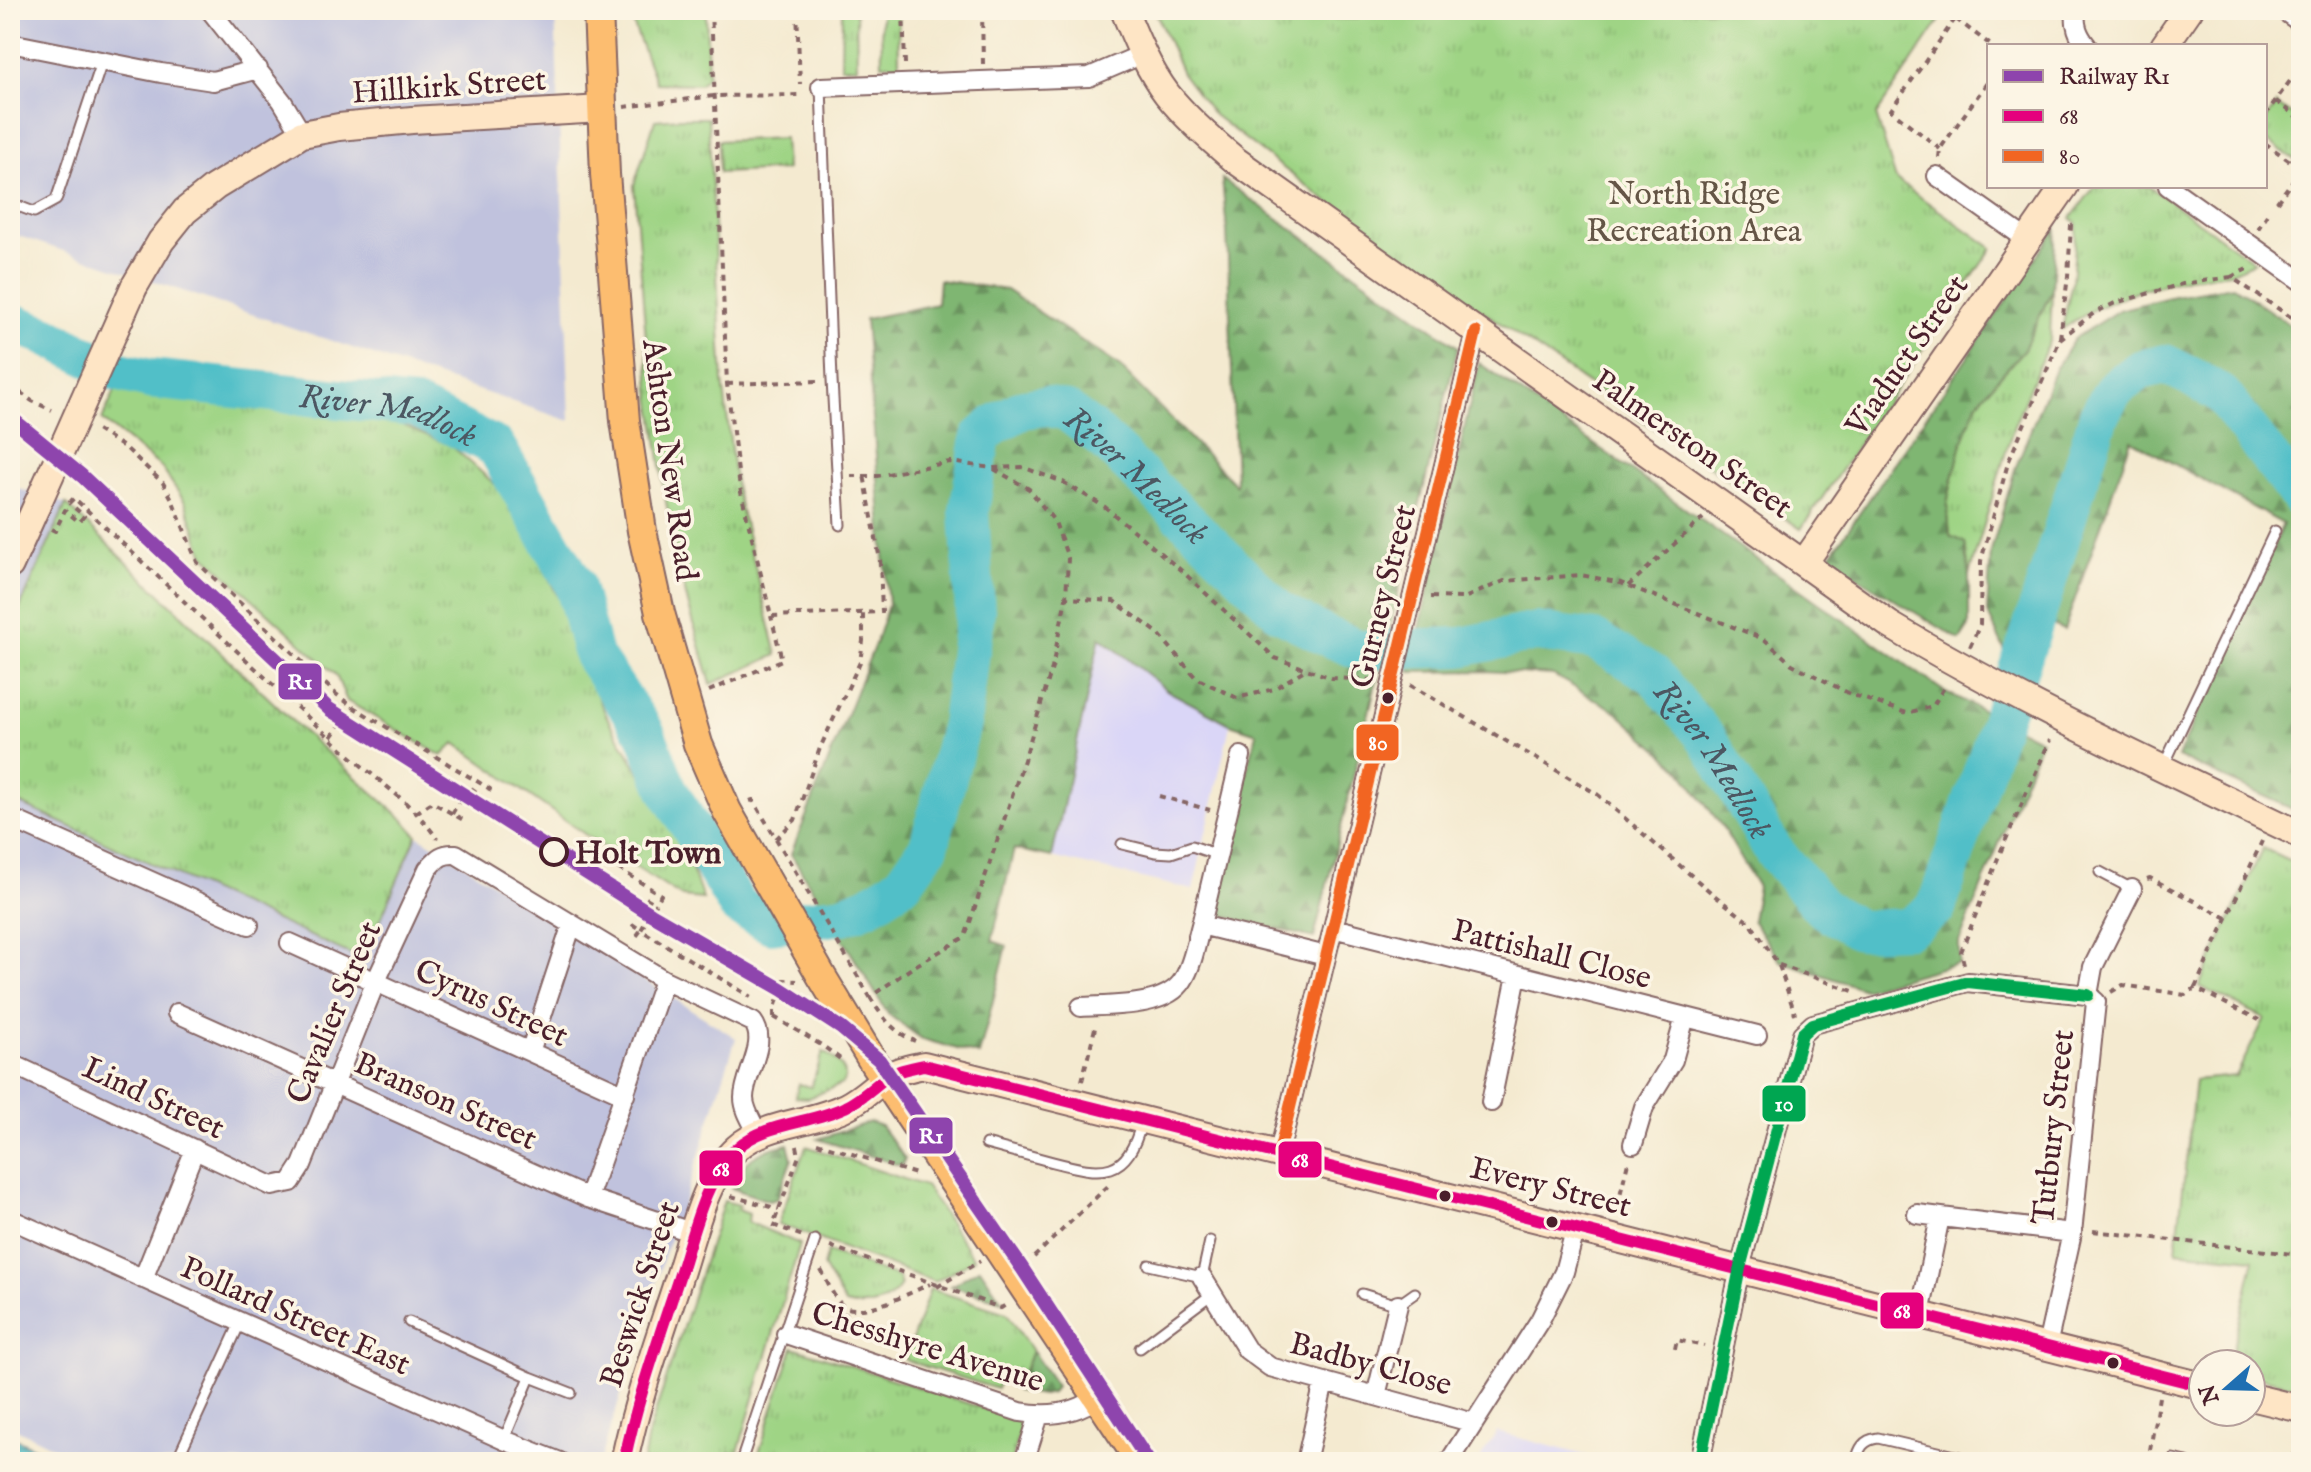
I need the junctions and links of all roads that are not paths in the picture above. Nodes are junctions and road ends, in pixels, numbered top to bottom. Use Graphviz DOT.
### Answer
graph roads {
  1 [pos="210,10"];
  2 [pos="598,10"];
  3 [pos="1124,10"];
  4 [pos="2076,10"];
  5 [pos="2189,10"];
  6 [pos="2283,10"];
  7 [pos="2301,23"];
  8 [pos="10,43"];
  9 [pos="2085,44"];
  10 [pos="2165,44"];
  11 [pos="1143,54"];
  12 [pos="102,62"];
  13 [pos="258,69"];
  14 [pos="821,91"];
  15 [pos="602,109"];
  16 [pos="302,134"];
  17 [pos="1937,176"];
  18 [pos="2171,188"];
  19 [pos="2058,196"];
  20 [pos="10,203"];
  21 [pos="2026,239"];
  22 [pos="2301,281"];
  23 [pos="1476,332"];
  24 [pos="840,525"];
  25 [pos="2275,531"];
  26 [pos="1804,563"];
  27 [pos="10,565"];
  28 [pos="1241,756"];
  29 [pos="2163,768"];
  30 [pos="10,818"];
  31 [pos="2301,835"];
  32 [pos="1122,844"];
  33 [pos="1218,855"];
  34 [pos="2100,872"];
  35 [pos="2132,889"];
  36 [pos="572,924"];
  37 [pos="249,925"];
  38 [pos="1201,925"];
  39 [pos="1333,928"];
  40 [pos="290,943"];
  41 [pos="1326,956"];
  42 [pos="1517,975"];
  43 [pos="664,980"];
  44 [pos="376,981"];
  45 [pos="2092,999"];
  46 [pos="1081,1007"];
  47 [pos="177,1013"];
  48 [pos="1685,1017"];
  49 [pos="1757,1035"];
  50 [pos="530,1052"];
  51 [pos="10,1063"];
  52 [pos="884,1079"];
  53 [pos="335,1083"];
  54 [pos="625,1095"];
  55 [pos="1491,1102"];
  56 [pos="1143,1119"];
  57 [pos="758,1134"];
  58 [pos="986,1144"];
  59 [pos="1633,1144"];
  60 [pos="195,1149"];
  61 [pos="1279,1153"];
  62 [pos="272,1186"];
  63 [pos="588,1198"];
  64 [pos="1917,1214"];
  65 [pos="1940,1217"];
  66 [pos="10,1219"];
  67 [pos="1576,1227"];
  68 [pos="2072,1231"];
  69 [pos="694,1233"];
  70 [pos="815,1240"];
  71 [pos="1210,1241"];
  72 [pos="1149,1265"];
  73 [pos="1740,1268"];
  74 [pos="1202,1277"];
  75 [pos="143,1279"];
  76 [pos="1415,1293"];
  77 [pos="1212,1294"];
  78 [pos="1362,1294"];
  79 [pos="1398,1305"];
  80 [pos="1920,1314"];
  81 [pos="409,1322"];
  82 [pos="240,1323"];
  83 [pos="786,1334"];
  84 [pos="2047,1346"];
  85 [pos="1140,1348"];
  86 [pos="530,1377"];
  87 [pos="1324,1382"];
  88 [pos="2187,1382"];
  89 [pos="571,1393"];
  90 [pos="1376,1396"];
  91 [pos="1098,1397"];
  92 [pos="2267,1401"];
  93 [pos="2301,1409"];
  94 [pos="1039,1415"];
  95 [pos="1474,1423"];
  96 [pos="504,1440"];
  97 [pos="2173,1459"];
  98 [pos="176,1462"];
  99 [pos="560,1462"];
  100 [pos="624,1462"];
  101 [pos="741,1462"];
  102 [pos="1024,1462"];
  103 [pos="1141,1462"];
  104 [pos="1306,1462"];
  105 [pos="1449,1462"];
  106 [pos="1700,1462"];
  107 [pos="1856,1462"];
  108 [pos="1981,1462"];
  109 [pos="2187,1462"];
  1 -- 13 [label="street"];
  2 -- 15 [label="main road, Ashton New Road"];
  3 -- 11 [label="street, Palmerston Street"];
  4 -- 9 [label="street"];
  5 -- 10 [label="street"];
  6 -- 7 [label="street"];
  8 -- 12 [label="street"];
  11 -- 14 [label="street"];
  11 -- 23 [label="street, Palmerston Street"];
  12 -- 13 [label="street"];
  12 -- 20 [label="lane"];
  13 -- 16 [label="street"];
  14 -- 24 [label="lane"];
  15 -- 16 [label="street, Hillkirk Street"];
  15 -- 52 [label="main road, Ashton New Road"];
  16 -- 27 [label="street, bridge"];
  17 -- 21 [label="street"];
  18 -- 22 [label="street"];
  19 -- 21 [label="street, Viaduct Street"];
  21 -- 26 [label="street, Viaduct Street"];
  23 -- 26 [label="street, Palmerston Street"];
  23 -- 39 [label="street, Gurney Street"];
  25 -- 29 [label="lane"];
  26 -- 29 [label="street, Palmerston Street"];
  28 -- 33 [label="street"];
  29 -- 31 [label="street, Palmerston Street"];
  30 -- 37 [label="street"];
  32 -- 33 [label="lane"];
  33 -- 38 [label="street"];
  34 -- 35 [label="lane"];
  35 -- 45 [label="street, Tutbury Street"];
  36 -- 43 [label="street"];
  36 -- 44 [label="street, Cavalier Street"];
  36 -- 50 [label="street"];
  38 -- 41 [label="street"];
  38 -- 46 [label="street"];
  39 -- 41 [label="street, Gurney Street"];
  39 -- 42 [label="street, Pattishall Close"];
  40 -- 44 [label="street, Cyrus Street"];
  41 -- 61 [label="street, Gurney Street"];
  42 -- 48 [label="street, Pattishall Close"];
  42 -- 55 [label="street"];
  43 -- 54 [label="street"];
  43 -- 57 [label="street"];
  44 -- 50 [label="street, Cyrus Street"];
  44 -- 53 [label="street, Cavalier Street"];
  45 -- 68 [label="street, Tutbury Street"];
  45 -- 73 [label="street"];
  47 -- 53 [label="street, Branson Street"];
  48 -- 49 [label="street, Pattishall Close"];
  48 -- 59 [label="street"];
  50 -- 54 [label="street, Cyrus Street"];
  51 -- 60 [label="street, Lind Street"];
  52 -- 56 [label="street, Every Street"];
  52 -- 57 [label="street, Every Street"];
  52 -- 91 [label="main road, Ashton New Road"];
  53 -- 62 [label="street, Cavalier Street"];
  53 -- 63 [label="street, Branson Street"];
  54 -- 63 [label="street"];
  56 -- 58 [label="lane"];
  56 -- 61 [label="street, Every Street"];
  57 -- 69 [label="street, Beswick Street"];
  60 -- 62 [label="street, Lind Street"];
  60 -- 75 [label="street"];
  61 -- 67 [label="street, Every Street"];
  63 -- 69 [label="street, Branson Street"];
  64 -- 65 [label="street"];
  65 -- 68 [label="street"];
  65 -- 80 [label="street"];
  66 -- 75 [label="street, Pollard Street East"];
  67 -- 73 [label="street, Every Street"];
  67 -- 95 [label="street"];
  68 -- 84 [label="street, Tutbury Street"];
  69 -- 100 [label="street, Beswick Street"];
  70 -- 83 [label="lane"];
  71 -- 74 [label="lane"];
  72 -- 74 [label="lane"];
  73 -- 80 [label="street, Every Street"];
  73 -- 106 [label="street"];
  74 -- 77 [label="street, Badby Close"];
  75 -- 82 [label="street, Pollard Street East"];
  76 -- 79 [label="lane"];
  77 -- 85 [label="lane"];
  77 -- 87 [label="street, Badby Close"];
  78 -- 79 [label="lane"];
  79 -- 90 [label="street"];
  80 -- 84 [label="street, Every Street"];
  81 -- 86 [label="lane"];
  82 -- 96 [label="street, Pollard Street East"];
  82 -- 98 [label="lane"];
  83 -- 94 [label="street, Chesshyre Avenue"];
  83 -- 101 [label="lane"];
  84 -- 88 [label="street, Every Street"];
  86 -- 89 [label="lane"];
  86 -- 96 [label="lane"];
  87 -- 90 [label="street, Badby Close"];
  87 -- 104 [label="street"];
  90 -- 95 [label="street, Badby Close"];
  91 -- 94 [label="street, Chesshyre Avenue"];
  91 -- 103 [label="main road, Ashton New Road"];
  92 -- 93 [label="street"];
  94 -- 102 [label="street"];
  95 -- 105 [label="street"];
  96 -- 99 [label="street, Pollard Street East"];
  97 -- 109 [label="lane"];
  107 -- 108 [label="lane"];
}
